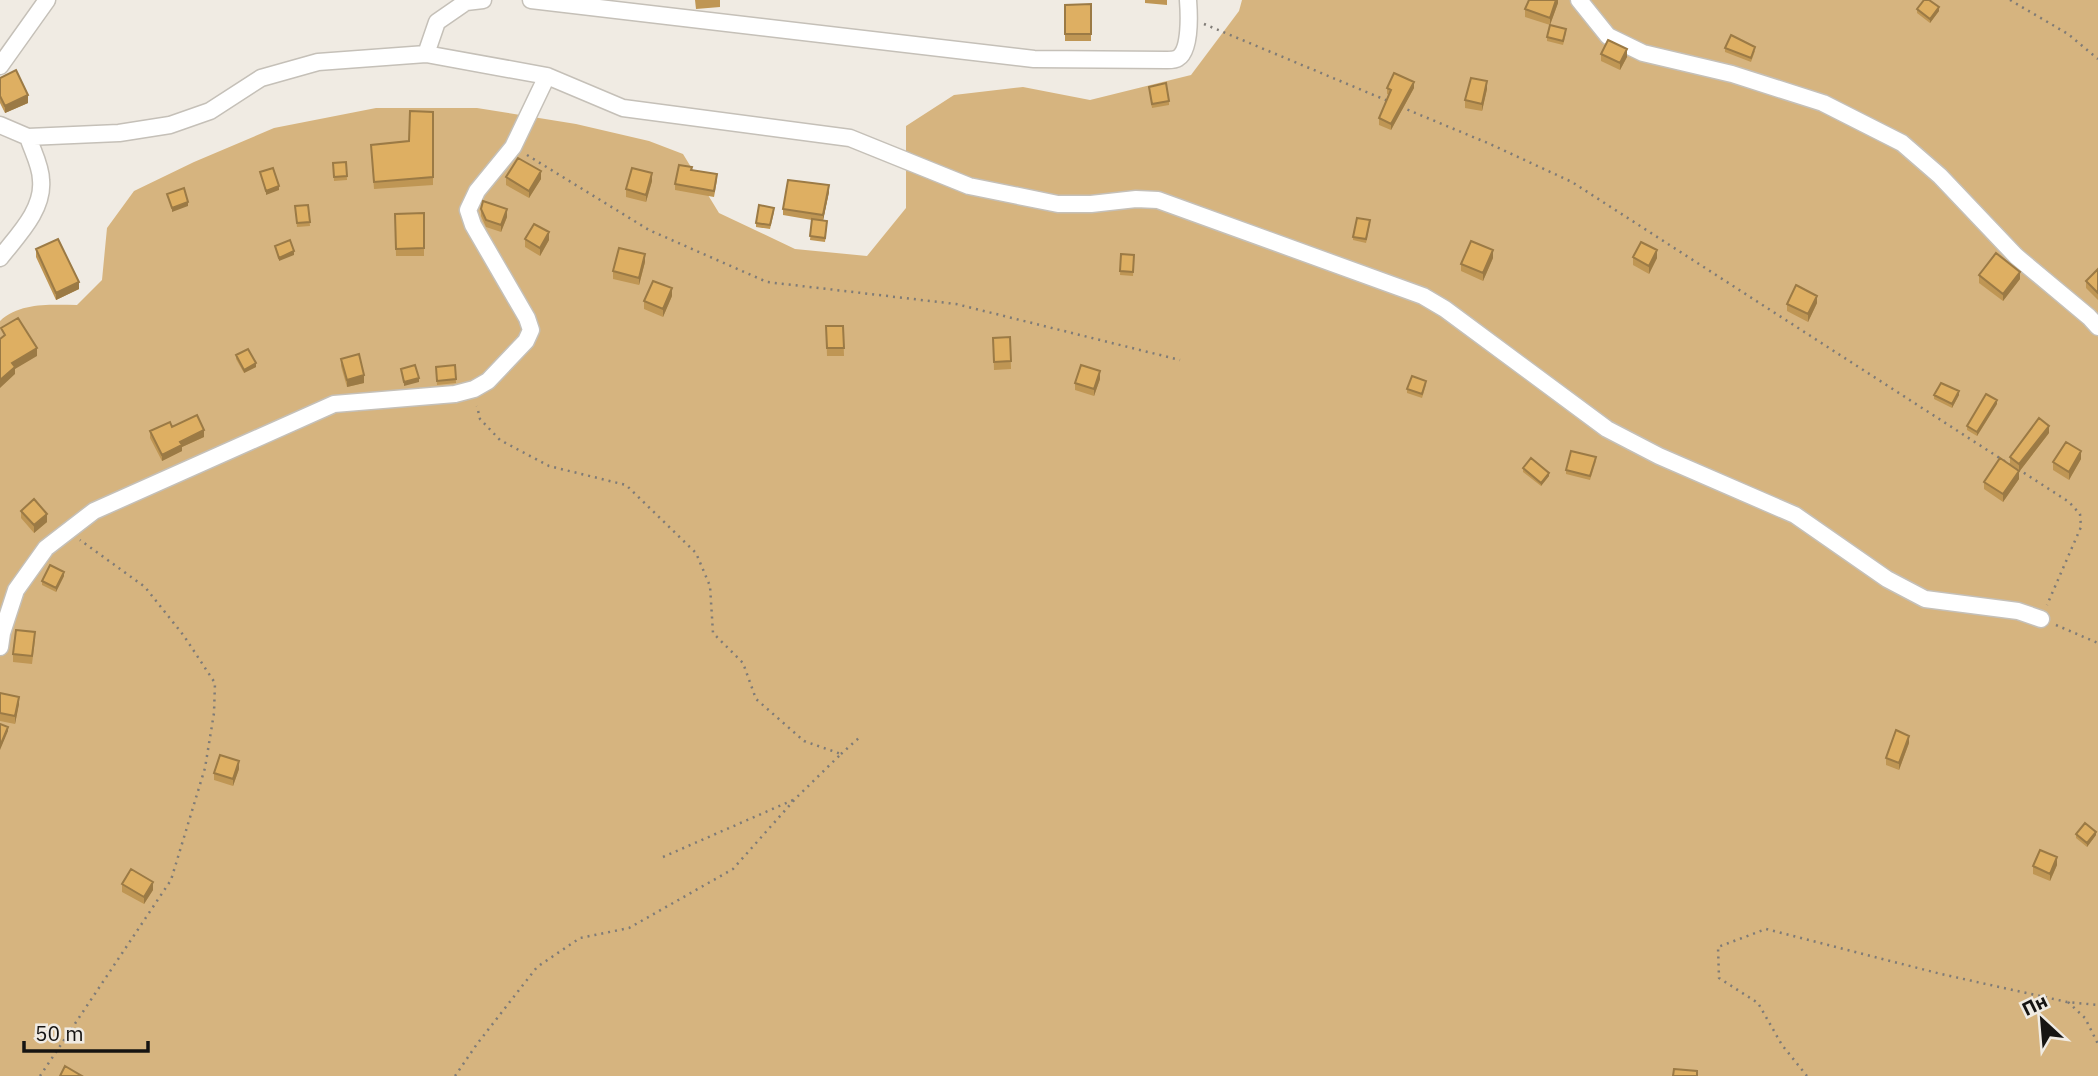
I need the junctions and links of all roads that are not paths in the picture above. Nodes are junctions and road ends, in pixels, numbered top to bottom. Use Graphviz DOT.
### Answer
graph roads {
  1 [pos="47,0"];
  2 [pos="483,0"];
  3 [pos="531,0"];
  4 [pos="1188,0"];
  5 [pos="1578,0"];
  6 [pos="426,54"];
  7 [pos="0,66"];
  8 [pos="547,76"];
  9 [pos="0,125"];
  10 [pos="27,137"];
  11 [pos="0,258"];
  12 [pos="2098,327"];
  13 [pos="2041,619"];
  14 [pos="0,647"];
  1 -- 7 [label="street"];
  2 -- 6 [label="street"];
  3 -- 4 [label="street"];
  5 -- 12 [label="street"];
  6 -- 8 [label="street"];
  6 -- 10 [label="street"];
  8 -- 13 [label="street"];
  8 -- 14 [label="street"];
  9 -- 10 [label="street"];
  10 -- 11 [label="street"];
}
